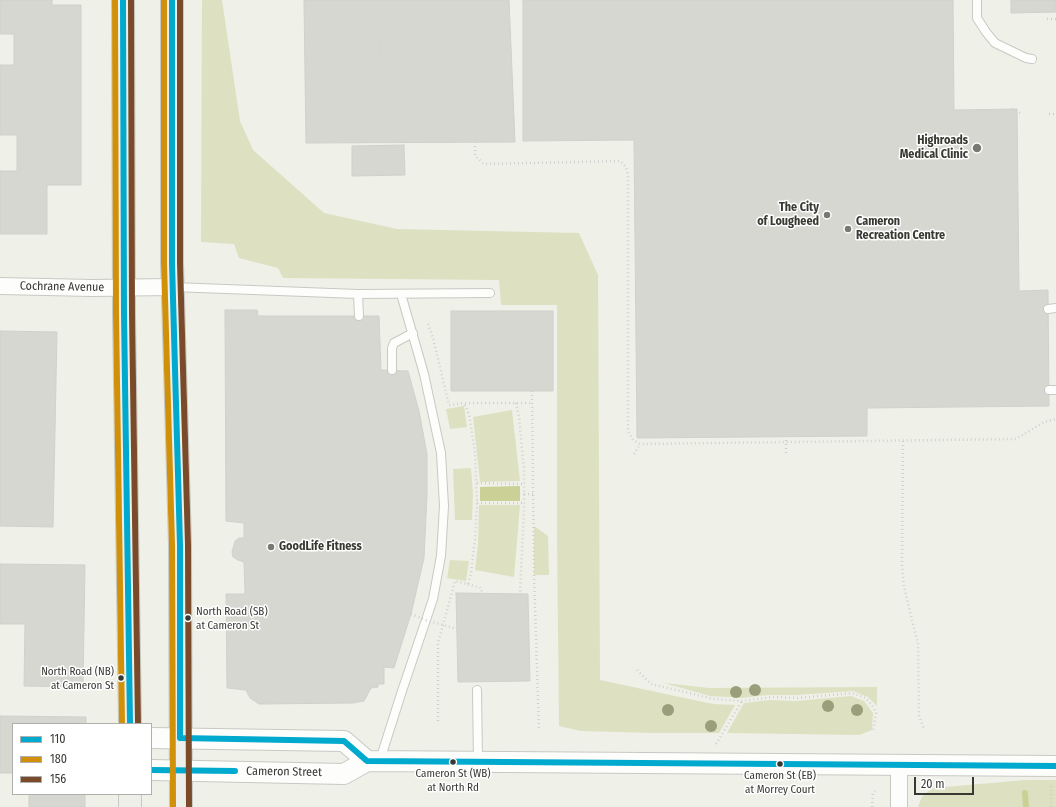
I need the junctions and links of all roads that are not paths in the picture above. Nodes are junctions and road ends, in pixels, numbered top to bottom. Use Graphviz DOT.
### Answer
graph roads {
  1 [pos="123,0"];
  2 [pos="172,0"];
  3 [pos="977,0"];
  4 [pos="1032,59"];
  5 [pos="0,286"];
  6 [pos="172,286"];
  7 [pos="124,287"];
  8 [pos="490,292"];
  9 [pos="358,294"];
  10 [pos="401,294"];
  11 [pos="359,316"];
  12 [pos="413,333"];
  13 [pos="392,370"];
  14 [pos="477,690"];
  15 [pos="130,723"];
  16 [pos="152,738"];
  17 [pos="180,738"];
  18 [pos="373,761"];
  19 [pos="478,762"];
  20 [pos="899,765"];
  21 [pos="152,770"];
  22 [pos="180,771"];
  23 [pos="1053,774"];
  24 [pos="130,795"];
  25 [pos="130,807"];
  26 [pos="181,807"];
  27 [pos="899,807"];
  1 -- 7 [label="main road"];
  2 -- 6 [label="main road"];
  3 -- 4 [label="lane"];
  5 -- 7 [label="street, Cochrane Avenue"];
  6 -- 7 [label="street, Cochrane Avenue"];
  6 -- 9 [label="lane"];
  6 -- 17 [label="main road"];
  7 -- 15 [label="main road"];
  8 -- 10 [label="lane"];
  9 -- 10 [label="lane"];
  9 -- 11 [label="lane"];
  10 -- 12 [label="lane"];
  12 -- 13 [label="lane"];
  12 -- 18 [label="lane"];
  14 -- 19 [label="lane"];
  16 -- 17 [label="street"];
  17 -- 18 [label="street"];
  17 -- 22 [label="main road"];
  18 -- 19 [label="street"];
  18 -- 22 [label="street, Cameron Street"];
  19 -- 20 [label="street"];
  20 -- 23 [label="street"];
  20 -- 27 [label="street"];
  21 -- 22 [label="street, Cameron Street"];
  22 -- 26 [label="main road"];
  24 -- 25 [label="main road"];
}
